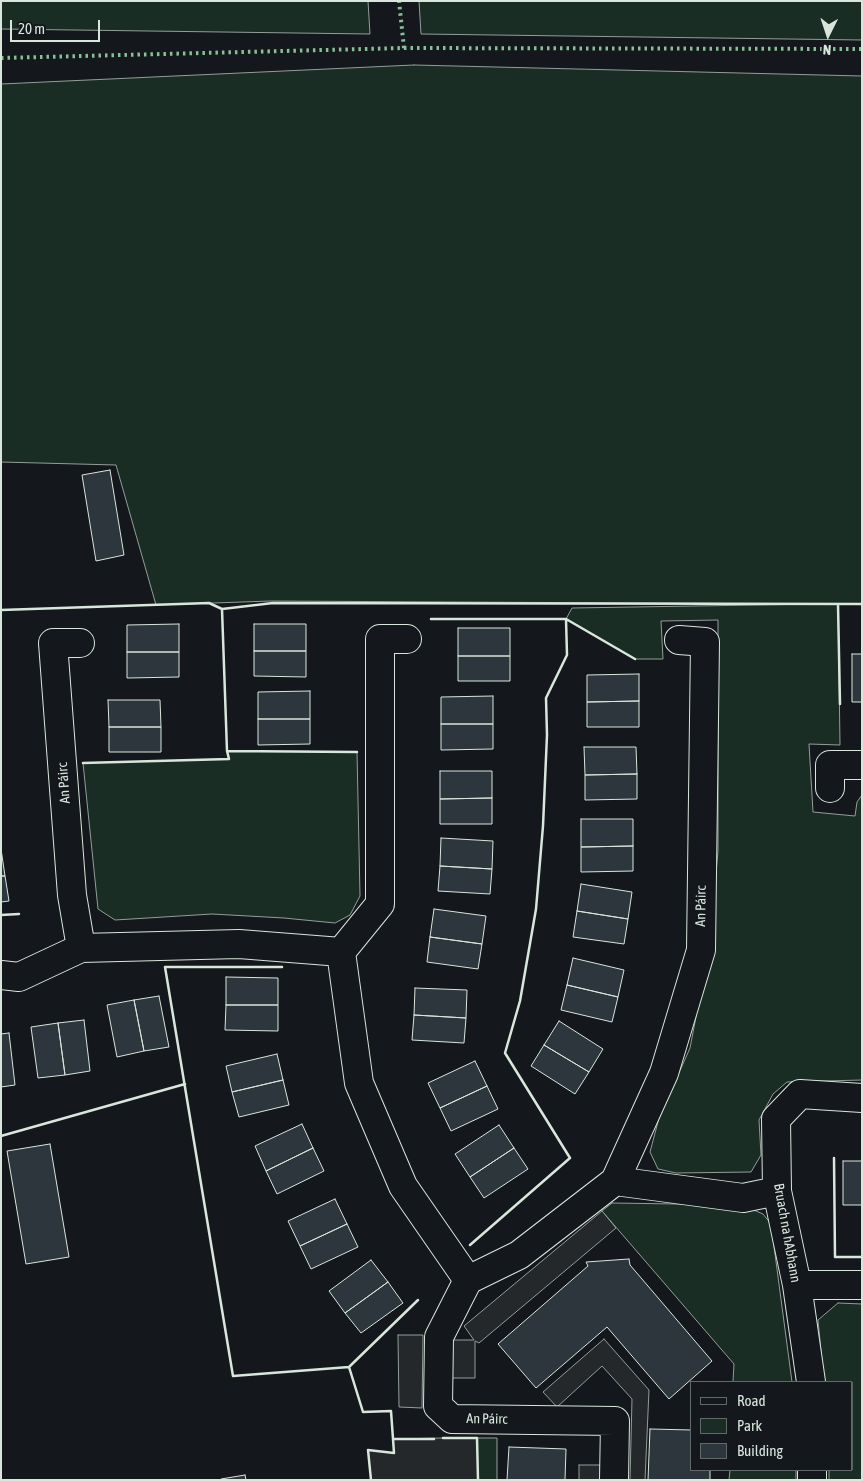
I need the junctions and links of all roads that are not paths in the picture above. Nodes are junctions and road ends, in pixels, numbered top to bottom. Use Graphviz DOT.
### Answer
graph roads {
  1 [pos="407,639"];
  2 [pos="679,640"];
  3 [pos="80,643"];
  4 [pos="862,766"];
  5 [pos="830,788"];
  6 [pos="81,948"];
  7 [pos="341,952"];
  8 [pos="1,975"];
  9 [pos="862,1098"];
  10 [pos="615,1181"];
  11 [pos="777,1191"];
  12 [pos="468,1280"];
  13 [pos="797,1285"];
  14 [pos="862,1285"];
  15 [pos="811,1381"];
  16 [pos="614,1480"];
  1 -- 7 [label="street"];
  2 -- 10 [label="street, An Páirc"];
  3 -- 6 [label="street, An Páirc"];
  4 -- 5 [label="street"];
  6 -- 7 [label="street"];
  6 -- 8 [label="street"];
  7 -- 12 [label="street"];
  9 -- 11 [label="street, Bruach na hAbhann"];
  10 -- 11 [label="street"];
  10 -- 12 [label="street, An Páirc"];
  11 -- 13 [label="street, Bruach na hAbhann"];
  12 -- 16 [label="street, An Páirc"];
  13 -- 14 [label="street"];
  13 -- 15 [label="street, Bruach na hAbhann"];
}
